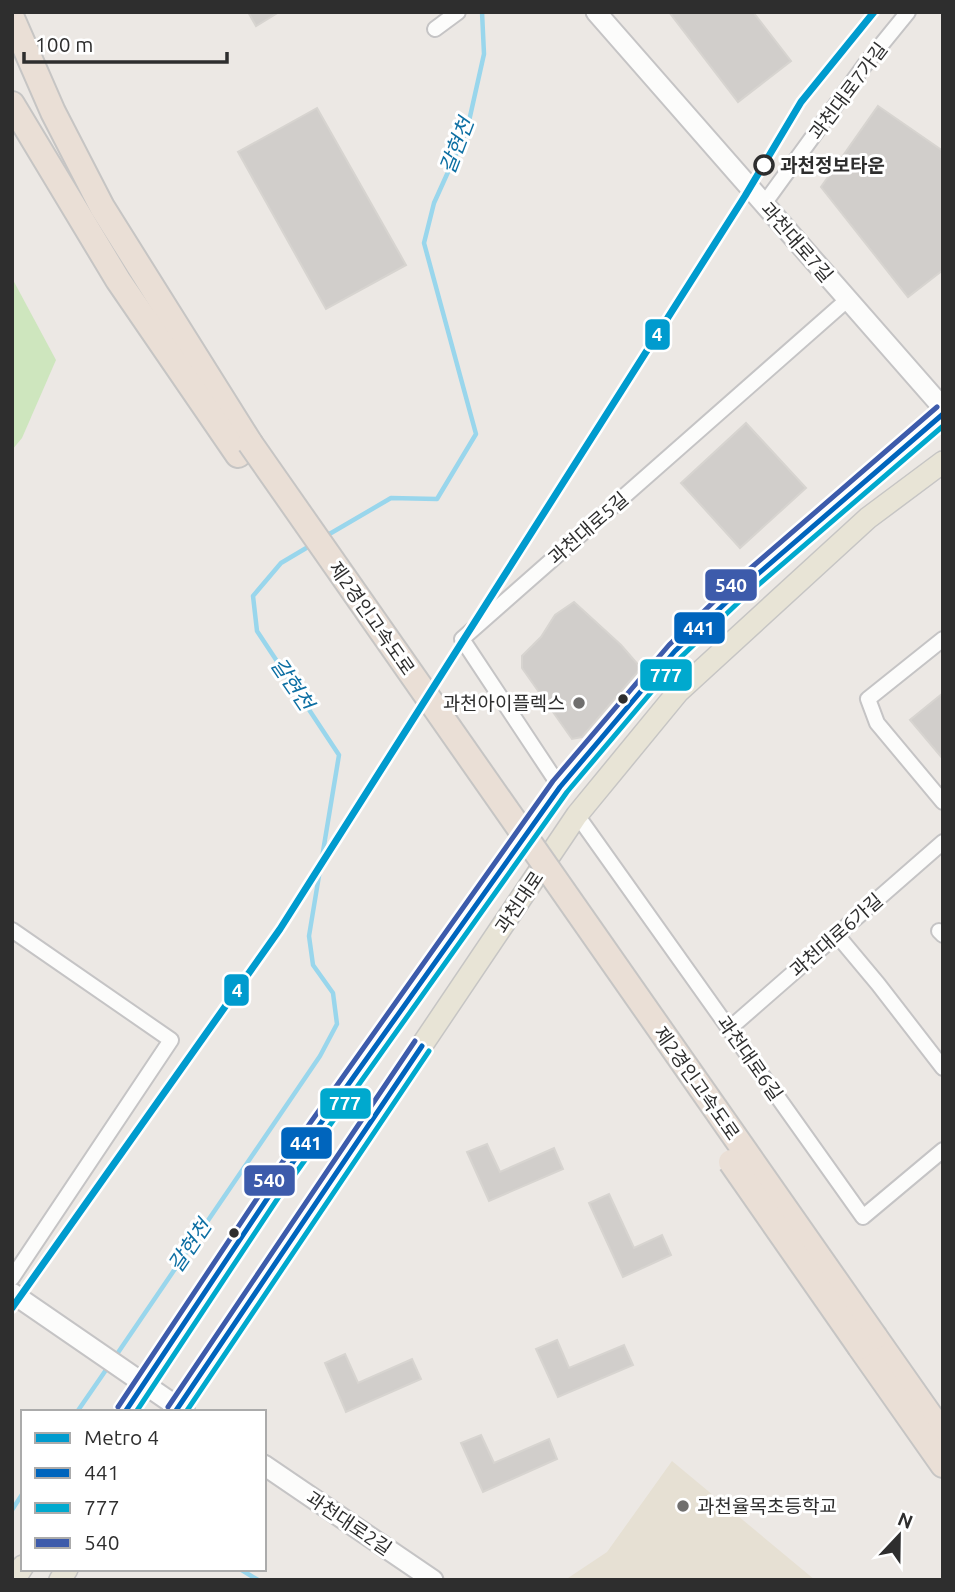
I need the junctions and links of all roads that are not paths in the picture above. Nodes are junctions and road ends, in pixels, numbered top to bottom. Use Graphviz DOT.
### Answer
graph roads {
  1 [pos="458,12"];
  2 [pos="596,12"];
  3 [pos="908,12"];
  4 [pos="12,18"];
  5 [pos="435,29"];
  6 [pos="12,104"];
  7 [pos="764,204"];
  8 [pos="847,300"];
  9 [pos="943,411"];
  10 [pos="244,449"];
  11 [pos="943,462"];
  12 [pos="943,639"];
  13 [pos="560,787"];
  14 [pos="943,802"];
  15 [pos="577,815"];
  16 [pos="943,842"];
  17 [pos="12,930"];
  18 [pos="837,935"];
  19 [pos="729,1029"];
  20 [pos="943,1068"];
  21 [pos="943,1150"];
  22 [pos="12,1278"];
  23 [pos="12,1293"];
  24 [pos="867,1342"];
  25 [pos="144,1383"];
  26 [pos="126,1410"];
  27 [pos="179,1410"];
  28 [pos="943,1434"];
  29 [pos="943,1465"];
  30 [pos="266,1466"];
  31 [pos="433,1580"];
  1 -- 5 [label="street"];
  2 -- 7 [label="street, 과천대로7길"];
  3 -- 7 [label="street, 과천대로7가길"];
  4 -- 10 [label="highway, 제2경인고속도로"];
  6 -- 10 [label="highway, 제2경인고속도로"];
  7 -- 8 [label="street, 과천대로7길"];
  8 -- 9 [label="street, 과천대로7길"];
  8 -- 13 [label="street, 과천대로5길"];
  9 -- 13 [label="main road, 과천대로"];
  10 -- 24 [label="highway, 제2경인고속도로, bridge"];
  11 -- 15 [label="main road, 과천대로"];
  12 -- 14 [label="street"];
  13 -- 25 [label="main road, 과천대로"];
  15 -- 19 [label="street, 과천대로6길"];
  15 -- 27 [label="main road, 과천대로"];
  16 -- 18 [label="street, 과천대로6가길"];
  17 -- 22 [label="street"];
  18 -- 19 [label="street, 과천대로6가길"];
  18 -- 20 [label="street"];
  19 -- 21 [label="street, 과천대로6길"];
  23 -- 25 [label="street"];
  24 -- 28 [label="highway, 제2경인고속도로"];
  24 -- 29 [label="highway, 제2경인고속도로"];
  25 -- 26 [label="main road, 과천대로"];
  25 -- 27 [label="street"];
  30 -- 31 [label="street, 과천대로2길"];
}
